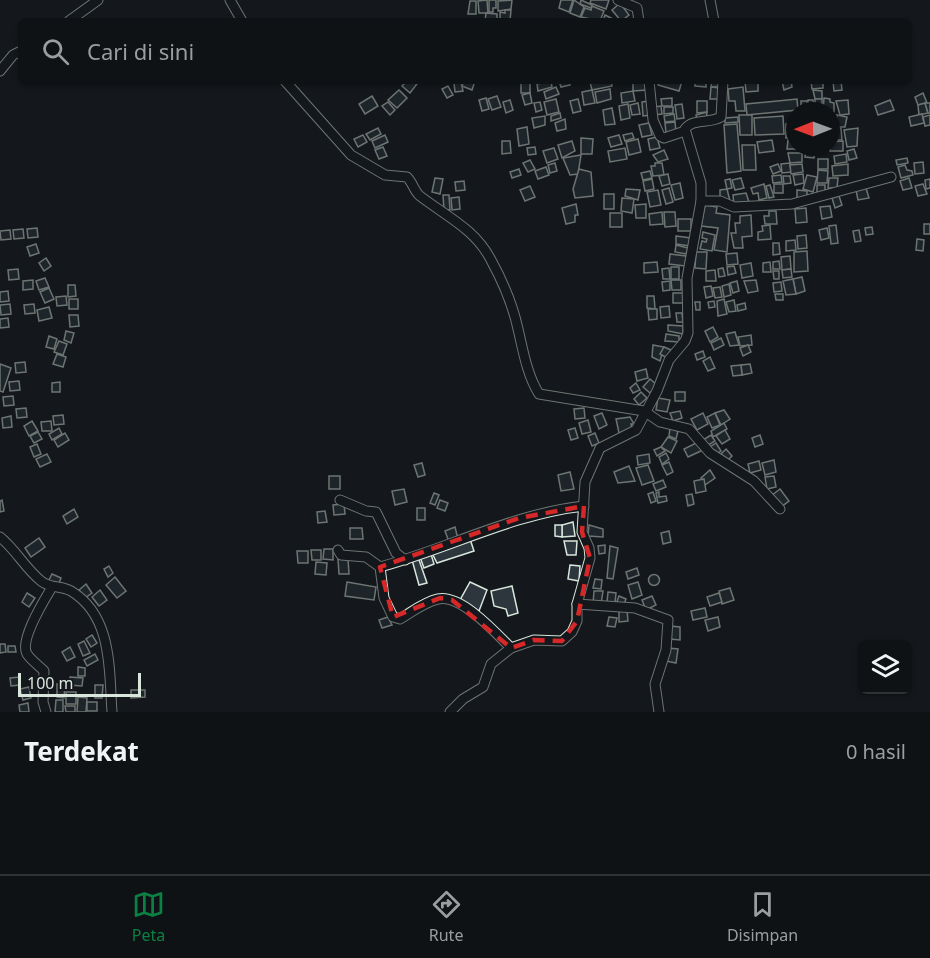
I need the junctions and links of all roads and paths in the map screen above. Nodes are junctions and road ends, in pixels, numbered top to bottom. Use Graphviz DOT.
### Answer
graph roads {
  1 [pos="98,0"];
  2 [pos="230,0"];
  3 [pos="618,0"];
  4 [pos="710,0"];
  5 [pos="73,18"];
  6 [pos="240,18"];
  7 [pos="639,18"];
  8 [pos="713,18"];
  9 [pos="18,52"];
  10 [pos="0,71"];
  11 [pos="288,84"];
  12 [pos="649,84"];
  13 [pos="723,84"];
  14 [pos="685,130"];
  15 [pos="891,177"];
  16 [pos="701,201"];
  17 [pos="644,411"];
  18 [pos="340,500"];
  19 [pos="584,506"];
  20 [pos="780,509"];
  21 [pos="0,537"];
  22 [pos="338,550"];
  23 [pos="405,560"];
  24 [pos="380,567"];
  25 [pos="52,587"];
  26 [pos="577,604"];
  27 [pos="511,648"];
  28 [pos="46,712"];
  29 [pos="112,712"];
  30 [pos="450,712"];
  31 [pos="659,712"];
  1 -- 5 [label="street"];
  2 -- 6 [label="street"];
  3 -- 7 [label="street"];
  4 -- 8 [label="street"];
  9 -- 10 [label="street"];
  11 -- 17 [label="street"];
  12 -- 14 [label="street"];
  13 -- 14 [label="street"];
  14 -- 16 [label="street"];
  15 -- 16 [label="street"];
  16 -- 17 [label="street"];
  17 -- 19 [label="street"];
  17 -- 20 [label="street"];
  18 -- 23 [label="street"];
  19 -- 23 [label="street"];
  19 -- 26 [label="street"];
  21 -- 25 [label="street"];
  22 -- 24 [label="street"];
  23 -- 24 [label="street"];
  24 -- 27 [label="street"];
  25 -- 28 [label="street"];
  25 -- 29 [label="street"];
  26 -- 27 [label="street"];
  26 -- 31 [label="street"];
  27 -- 30 [label="street"];
}
